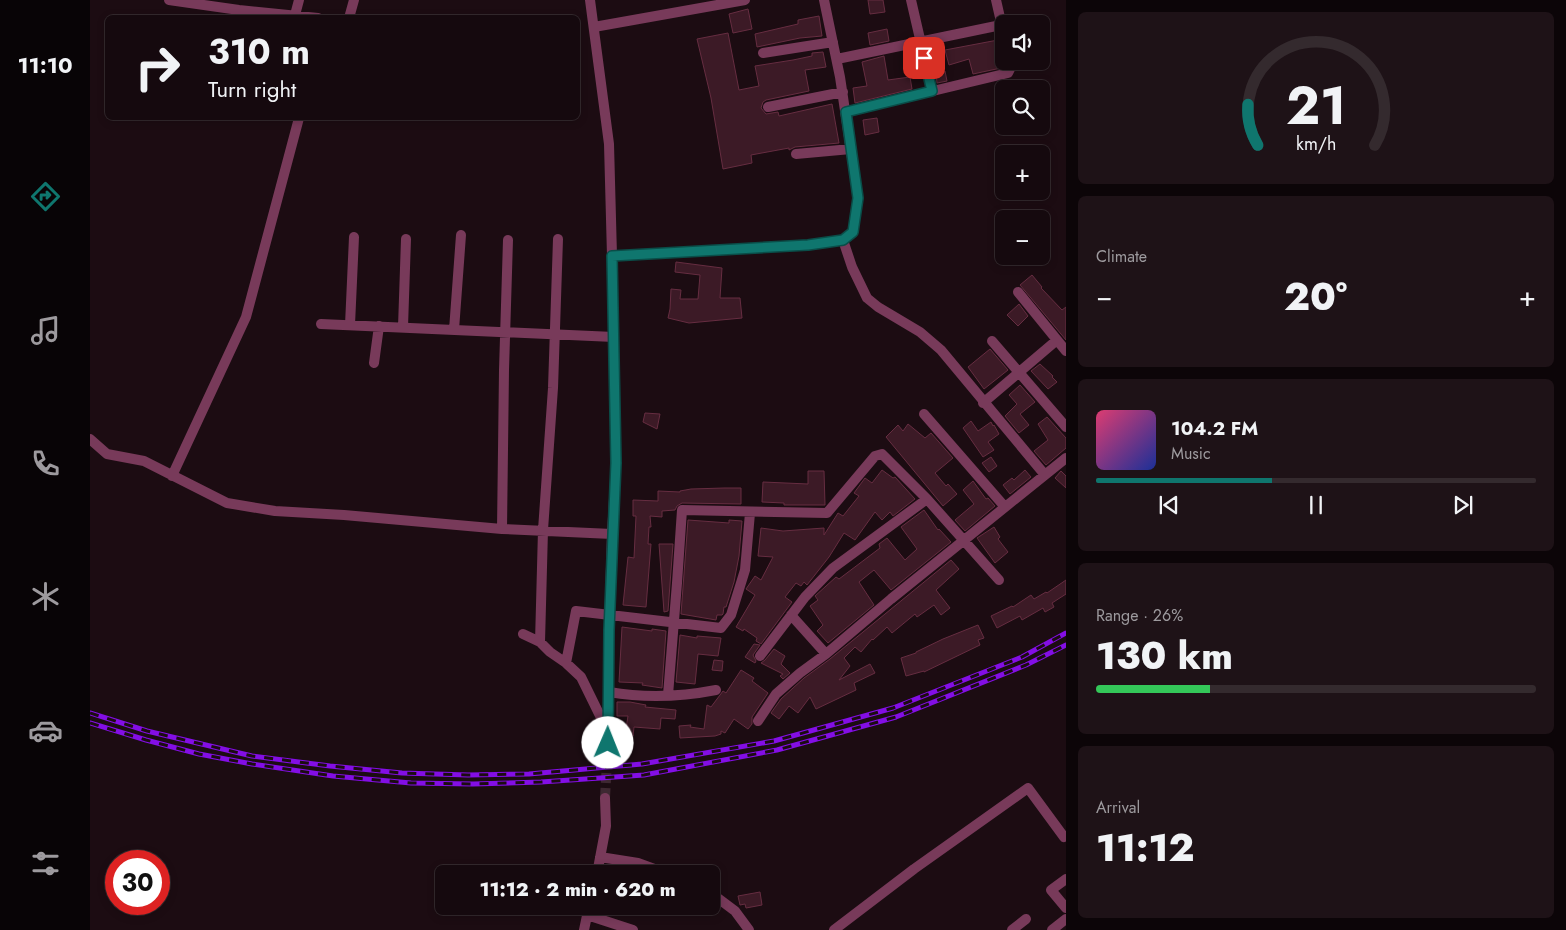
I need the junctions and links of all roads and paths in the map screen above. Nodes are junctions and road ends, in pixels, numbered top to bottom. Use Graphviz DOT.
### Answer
graph roads {
  1 [pos="169,0"];
  2 [pos="299,0"];
  3 [pos="354,0"];
  4 [pos="590,0"];
  5 [pos="745,0"];
  6 [pos="824,0"];
  7 [pos="911,0"];
  8 [pos="996,0"];
  9 [pos="295,15"];
  10 [pos="350,15"];
  11 [pos="1000,15"];
  12 [pos="594,27"];
  13 [pos="995,31"];
  14 [pos="833,42"];
  15 [pos="920,42"];
  16 [pos="763,53"];
  17 [pos="837,59"];
  18 [pos="1010,70"];
  19 [pos="932,91"];
  20 [pos="843,92"];
  21 [pos="768,107"];
  22 [pos="846,112"];
  23 [pos="298,120"];
  24 [pos="851,149"];
  25 [pos="796,154"];
  26 [pos="461,235"];
  27 [pos="354,237"];
  28 [pos="406,239"];
  29 [pos="558,239"];
  30 [pos="508,240"];
  31 [pos="843,240"];
  32 [pos="612,256"];
  33 [pos="1018,292"];
  34 [pos="321,324"];
  35 [pos="350,325"];
  36 [pos="379,326"];
  37 [pos="403,327"];
  38 [pos="454,330"];
  39 [pos="505,332"];
  40 [pos="555,335"];
  41 [pos="614,338"];
  42 [pos="1057,340"];
  43 [pos="992,341"];
  44 [pos="1066,351"];
  45 [pos="374,363"];
  46 [pos="1019,372"];
  47 [pos="983,403"];
  48 [pos="924,414"];
  49 [pos="1066,428"];
  50 [pos="90,439"];
  51 [pos="1066,458"];
  52 [pos="1045,475"];
  53 [pos="172,476"];
  54 [pos="926,498"];
  55 [pos="1005,507"];
  56 [pos="750,513"];
  57 [pos="502,529"];
  58 [pos="543,530"];
  59 [pos="612,534"];
  60 [pos="964,541"];
  61 [pos="999,580"];
  62 [pos="609,614"];
  63 [pos="791,615"];
  64 [pos="674,623"];
  65 [pos="523,634"];
  66 [pos="540,642"];
  67 [pos="826,654"];
  68 [pos="760,656"];
  69 [pos="566,663"];
  70 [pos="716,690"];
  71 [pos="609,692"];
  72 [pos="668,695"];
  73 [pos="758,721"];
  74 [pos="605,798"];
  75 [pos="1066,836"];
  76 [pos="600,857"];
  77 [pos="599,865"];
  78 [pos="643,865"];
  79 [pos="1066,879"];
  80 [pos="720,900"];
  81 [pos="1066,908"];
  82 [pos="587,915"];
  83 [pos="599,915"];
  84 [pos="1026,919"];
  85 [pos="1066,919"];
  86 [pos="584,930"];
  87 [pos="632,930"];
  88 [pos="749,930"];
  89 [pos="834,930"];
  90 [pos="1012,930"];
  91 [pos="1052,930"];
  1 -- 9 [label="street"];
  2 -- 9 [label="street"];
  3 -- 10 [label="street"];
  4 -- 12 [label="street"];
  5 -- 12 [label="street"];
  6 -- 14 [label="street"];
  7 -- 15 [label="street"];
  8 -- 11 [label="street"];
  12 -- 32 [label="street"];
  13 -- 15 [label="street"];
  14 -- 16 [label="street"];
  14 -- 17 [label="street"];
  15 -- 17 [label="street"];
  15 -- 19 [label="street"];
  17 -- 20 [label="street"];
  18 -- 19 [label="street"];
  19 -- 22 [label="street"];
  20 -- 21 [label="street"];
  20 -- 22 [label="street"];
  22 -- 24 [label="street"];
  23 -- 53 [label="street"];
  24 -- 25 [label="street"];
  24 -- 31 [label="street"];
  26 -- 38 [label="street"];
  27 -- 35 [label="street"];
  28 -- 37 [label="street"];
  29 -- 40 [label="street"];
  30 -- 39 [label="street"];
  31 -- 32 [label="street"];
  31 -- 47 [label="street"];
  32 -- 41 [label="street"];
  33 -- 42 [label="street"];
  34 -- 35 [label="street"];
  35 -- 36 [label="street"];
  36 -- 37 [label="street"];
  36 -- 45 [label="street"];
  37 -- 38 [label="street"];
  38 -- 39 [label="street"];
  39 -- 40 [label="street"];
  39 -- 57 [label="street"];
  40 -- 41 [label="street"];
  40 -- 58 [label="street"];
  41 -- 59 [label="street"];
  42 -- 44 [label="street"];
  42 -- 46 [label="street"];
  43 -- 46 [label="street"];
  46 -- 47 [label="street"];
  46 -- 49 [label="street"];
  47 -- 52 [label="street"];
  48 -- 55 [label="street"];
  50 -- 53 [label="street"];
  51 -- 52 [label="street"];
  52 -- 55 [label="street"];
  53 -- 57 [label="street"];
  54 -- 56 [label="street"];
  54 -- 60 [label="street"];
  54 -- 63 [label="street"];
  55 -- 60 [label="street"];
  56 -- 64 [label="street"];
  56 -- 64 [label="street"];
  57 -- 58 [label="street"];
  58 -- 59 [label="street"];
  58 -- 66 [label="street"];
  59 -- 62 [label="street"];
  60 -- 61 [label="street"];
  60 -- 67 [label="street"];
  62 -- 64 [label="street"];
  62 -- 69 [label="street"];
  62 -- 71 [label="street"];
  63 -- 67 [label="street"];
  63 -- 68 [label="street"];
  64 -- 72 [label="street"];
  65 -- 66 [label="street"];
  66 -- 69 [label="street"];
  67 -- 73 [label="street"];
  69 -- 71 [label="street"];
  70 -- 72 [label="street"];
  71 -- 72 [label="street"];
  74 -- 76 [label="street"];
  75 -- 89 [label="street"];
  76 -- 77 [label="street"];
  76 -- 78 [label="street"];
  79 -- 81 [label="street"];
  80 -- 88 [label="street"];
  82 -- 86 [label="street"];
  83 -- 87 [label="street"];
  84 -- 90 [label="street"];
  85 -- 91 [label="street"];
}
